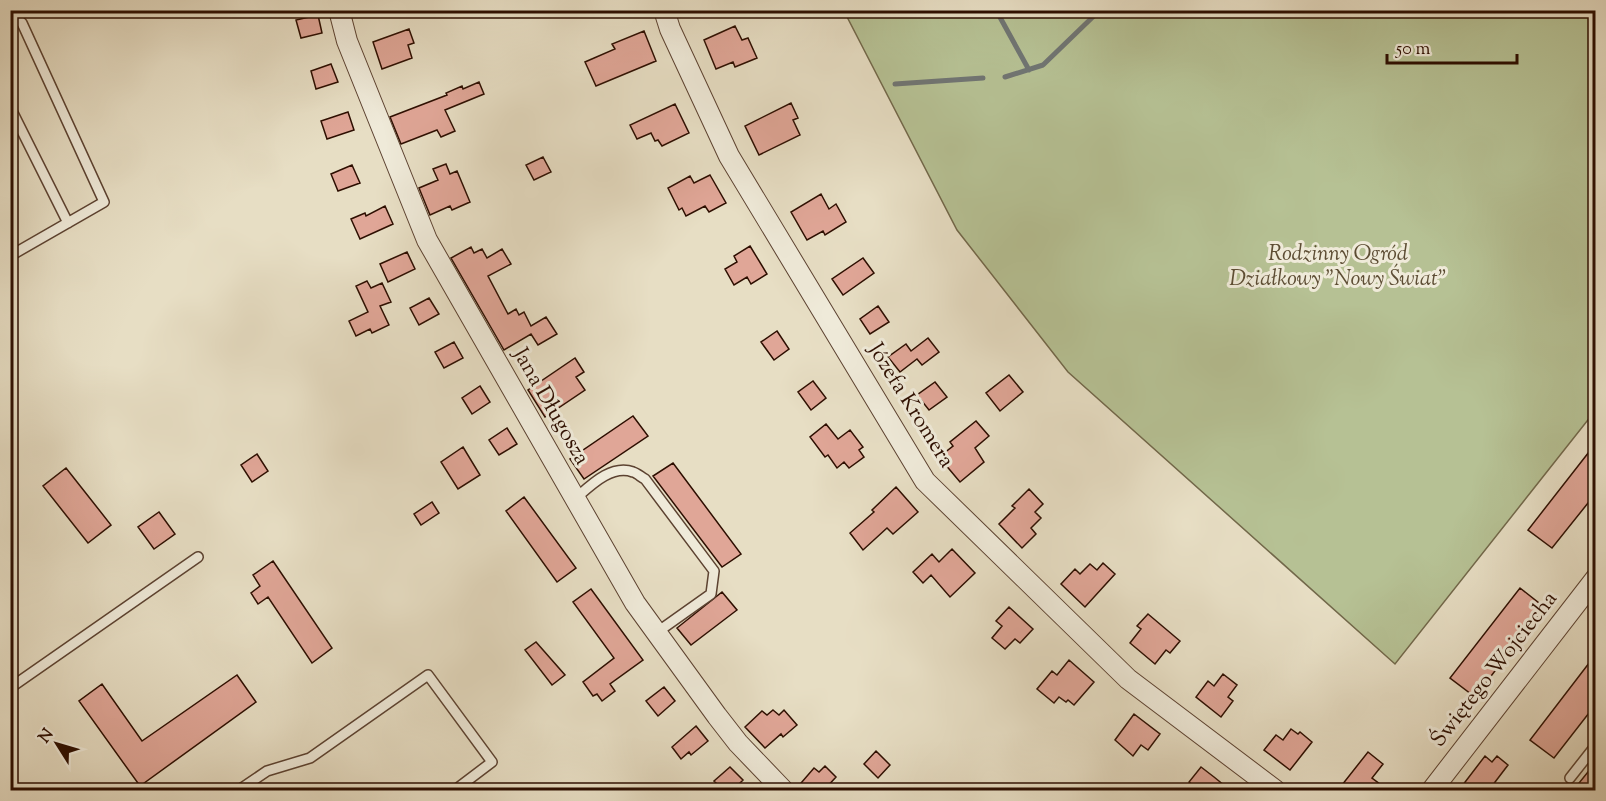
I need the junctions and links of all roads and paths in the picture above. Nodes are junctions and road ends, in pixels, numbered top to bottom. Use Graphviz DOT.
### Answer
graph roads {
  1 [pos="339,10"];
  2 [pos="664,10"];
  3 [pos="10,13"];
  4 [pos="10,107"];
  5 [pos="68,223"];
  6 [pos="10,256"];
  7 [pos="575,499"];
  8 [pos="198,557"];
  9 [pos="1596,578"];
  10 [pos="656,633"];
  11 [pos="10,688"];
  12 [pos="1596,745"];
  13 [pos="1570,778"];
  14 [pos="239,790"];
  15 [pos="455,790"];
  16 [pos="783,790"];
  17 [pos="1275,790"];
  18 [pos="1432,790"];
  1 -- 7 [label="street, Jana Długosza"];
  2 -- 17 [label="street, Józefa Kromera"];
  3 -- 5 [label="lane"];
  4 -- 5 [label="lane"];
  5 -- 6 [label="lane"];
  7 -- 10 [label="street, Jana Długosza"];
  7 -- 10 [label="lane"];
  8 -- 11 [label="lane"];
  9 -- 18 [label="street, Świętego Wojciecha"];
  10 -- 16 [label="street, Jana Długosza"];
  12 -- 13 [label="lane"];
  14 -- 15 [label="lane"];
}
